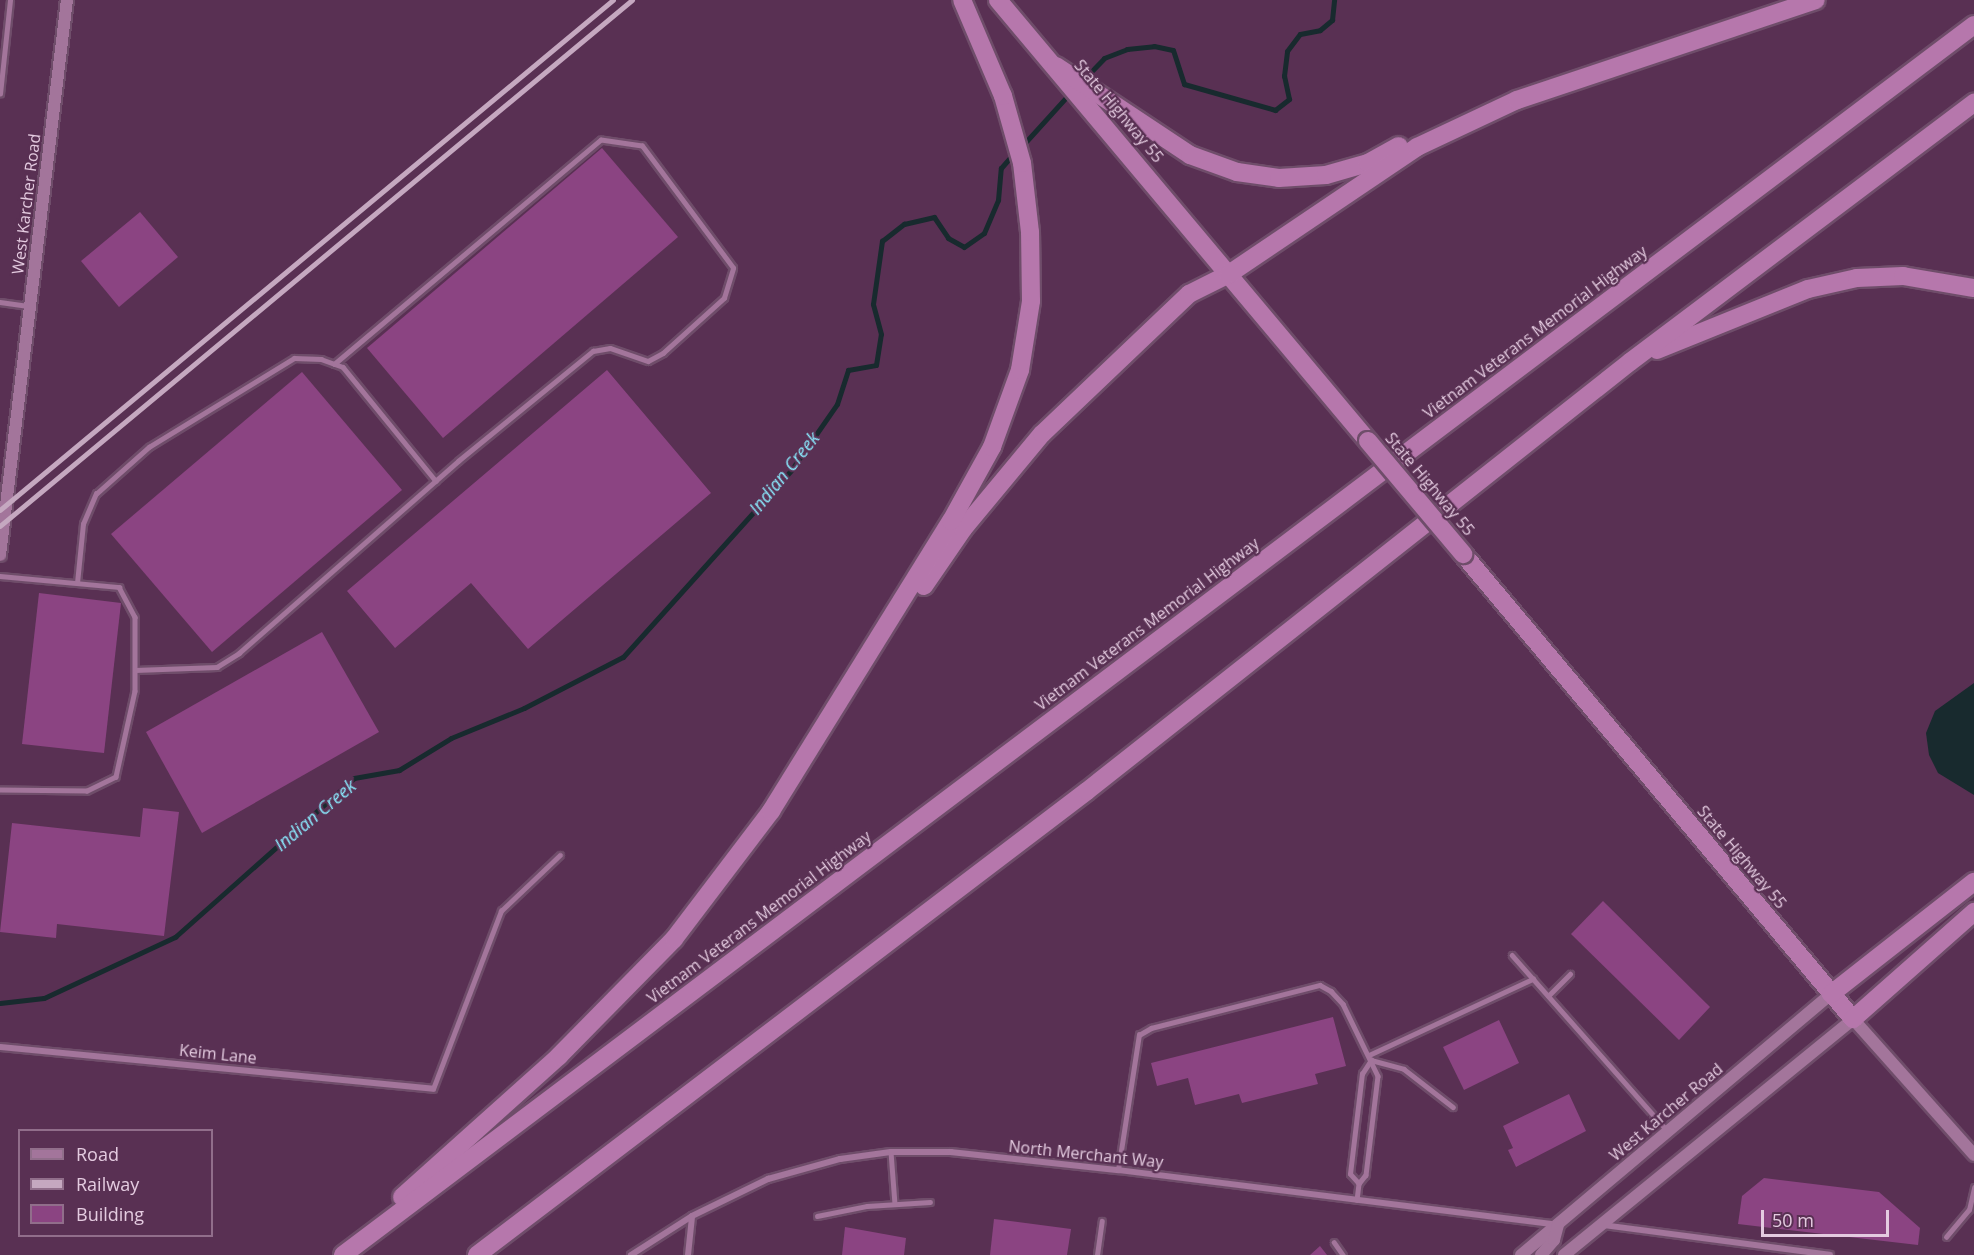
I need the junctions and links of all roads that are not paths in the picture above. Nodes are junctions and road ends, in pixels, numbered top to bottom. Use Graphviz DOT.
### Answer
graph roads {
  1 [pos="10,0"];
  2 [pos="67,0"];
  3 [pos="962,0"];
  4 [pos="998,0"];
  5 [pos="1816,0"];
  6 [pos="1974,25"];
  7 [pos="1719,32"];
  8 [pos="1056,66"];
  9 [pos="0,94"];
  10 [pos="1974,104"];
  11 [pos="1230,274"];
  12 [pos="1974,288"];
  13 [pos="0,302"];
  14 [pos="30,306"];
  15 [pos="1630,362"];
  16 [pos="335,364"];
  17 [pos="436,481"];
  18 [pos="0,555"];
  19 [pos="0,576"];
  20 [pos="77,583"];
  21 [pos="135,670"];
  22 [pos="0,790"];
  23 [pos="771,811"];
  24 [pos="560,855"];
  25 [pos="1974,882"];
  26 [pos="1974,912"];
  27 [pos="1512,955"];
  28 [pos="1570,974"];
  29 [pos="1533,979"];
  30 [pos="1831,994"];
  31 [pos="1548,996"];
  32 [pos="1853,1019"];
  33 [pos="0,1047"];
  34 [pos="1370,1057"];
  35 [pos="433,1089"];
  36 [pos="1453,1107"];
  37 [pos="1668,1132"];
  38 [pos="891,1152"];
  39 [pos="1974,1155"];
  40 [pos="1118,1170"];
  41 [pos="1359,1184"];
  42 [pos="1974,1188"];
  43 [pos="1357,1200"];
  44 [pos="930,1202"];
  45 [pos="895,1204"];
  46 [pos="692,1215"];
  47 [pos="818,1216"];
  48 [pos="1102,1221"];
  49 [pos="1558,1225"];
  50 [pos="1599,1225"];
  51 [pos="1946,1237"];
  52 [pos="1334,1242"];
  53 [pos="338,1255"];
  54 [pos="343,1255"];
  55 [pos="477,1255"];
  56 [pos="631,1255"];
  57 [pos="688,1255"];
  58 [pos="1096,1255"];
  59 [pos="1343,1255"];
  60 [pos="1521,1255"];
  61 [pos="1541,1255"];
  62 [pos="1564,1255"];
  63 [pos="1830,1255"];
  1 -- 9 [label="lane"];
  2 -- 14 [label="main road, West Karcher Road"];
  3 -- 23 [label="highway"];
  4 -- 8 [label="highway, State Highway 55"];
  5 -- 7 [label="highway"];
  6 -- 54 [label="highway, Vietnam Veterans Memorial Highway"];
  7 -- 8 [label="highway"];
  7 -- 11 [label="highway"];
  8 -- 11 [label="highway, State Highway 55"];
  10 -- 15 [label="highway"];
  11 -- 23 [label="highway"];
  11 -- 30 [label="highway, State Highway 55, bridge"];
  12 -- 15 [label="highway"];
  13 -- 14 [label="lane"];
  14 -- 18 [label="main road, West Karcher Road"];
  15 -- 55 [label="highway"];
  16 -- 17 [label="lane"];
  16 -- 17 [label="lane"];
  16 -- 20 [label="lane"];
  17 -- 21 [label="lane"];
  19 -- 20 [label="lane"];
  20 -- 21 [label="lane"];
  21 -- 22 [label="lane"];
  23 -- 53 [label="highway"];
  24 -- 35 [label="lane"];
  25 -- 30 [label="highway"];
  26 -- 32 [label="highway"];
  27 -- 29 [label="lane"];
  28 -- 31 [label="lane"];
  29 -- 31 [label="lane"];
  29 -- 34 [label="lane"];
  30 -- 32 [label="highway, State Highway 55"];
  30 -- 37 [label="main road, West Karcher Road"];
  31 -- 37 [label="lane"];
  32 -- 39 [label="main road"];
  32 -- 50 [label="main road"];
  33 -- 35 [label="street, Keim Lane"];
  34 -- 36 [label="lane"];
  34 -- 40 [label="lane"];
  34 -- 41 [label="lane"];
  34 -- 41 [label="lane"];
  37 -- 49 [label="main road, West Karcher Road"];
  38 -- 40 [label="street, North Merchant Way"];
  38 -- 45 [label="lane"];
  38 -- 46 [label="street, North Merchant Way"];
  40 -- 43 [label="street, North Merchant Way"];
  41 -- 43 [label="lane"];
  42 -- 51 [label="lane"];
  43 -- 49 [label="street, North Merchant Way"];
  44 -- 45 [label="lane"];
  45 -- 47 [label="lane"];
  46 -- 56 [label="street, North Merchant Way"];
  46 -- 57 [label="street"];
  48 -- 58 [label="lane"];
  49 -- 60 [label="main road, West Karcher Road"];
  49 -- 61 [label="main road"];
  50 -- 62 [label="main road"];
  50 -- 63 [label="street"];
  52 -- 59 [label="lane"];
}
